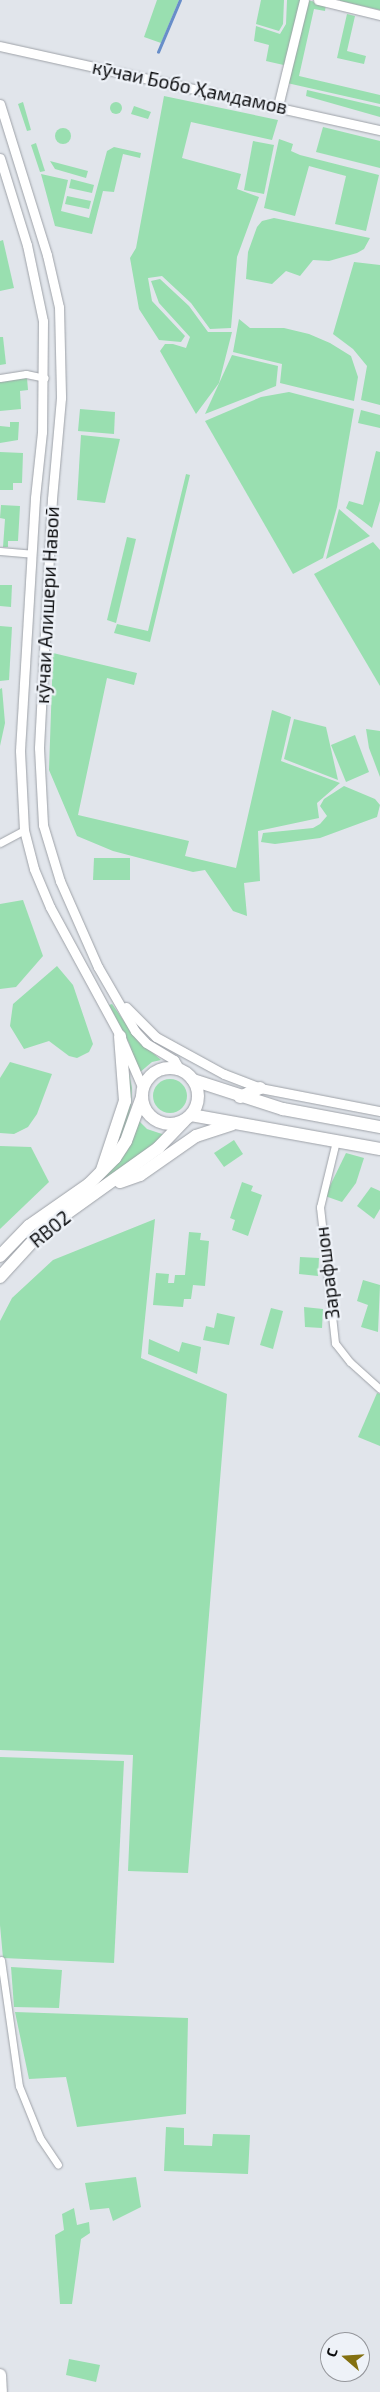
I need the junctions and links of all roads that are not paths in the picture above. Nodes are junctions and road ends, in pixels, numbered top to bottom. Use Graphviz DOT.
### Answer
graph roads {
  1 [pos="304,0"];
  2 [pos="318,0"];
  3 [pos="380,15"];
  4 [pos="0,46"];
  5 [pos="0,104"];
  6 [pos="278,106"];
  7 [pos="380,130"];
  8 [pos="0,158"];
  9 [pos="0,378"];
  10 [pos="45,378"];
  11 [pos="0,551"];
  12 [pos="32,554"];
  13 [pos="24,830"];
  14 [pos="0,843"];
  15 [pos="110,988"];
  16 [pos="120,1036"];
  17 [pos="181,1071"];
  18 [pos="193,1080"];
  19 [pos="260,1088"];
  20 [pos="142,1093"];
  21 [pos="240,1097"];
  22 [pos="380,1111"];
  23 [pos="188,1118"];
  24 [pos="236,1123"];
  25 [pos="380,1127"];
  26 [pos="336,1141"];
  27 [pos="380,1149"];
  28 [pos="100,1174"];
  29 [pos="106,1187"];
  30 [pos="0,1256"];
  31 [pos="0,1277"];
  32 [pos="380,1389"];
  33 [pos="1,1960"];
  34 [pos="58,2165"];
  35 [pos="0,2375"];
  36 [pos="1,2392"];
  1 -- 6 [label="street"];
  2 -- 3 [label="street"];
  4 -- 6 [label="street, кӯчаи Бобо Ҳамдамов"];
  5 -- 15 [label="street, кӯчаи Алишери Навоӣ"];
  6 -- 7 [label="street, кӯчаи Бобо Ҳамдамов"];
  8 -- 10 [label="street, кӯчаи Алишери Навоӣ"];
  9 -- 10 [label="street"];
  10 -- 12 [label="street, кӯчаи Алишери Навоӣ"];
  11 -- 12 [label="street"];
  12 -- 13 [label="street, кӯчаи Алишери Навоӣ"];
  13 -- 14 [label="street"];
  13 -- 16 [label="street, кӯчаи Алишери Навоӣ"];
  15 -- 17 [label="street, кӯчаи Алишери Навоӣ"];
  15 -- 19 [label="street"];
  16 -- 20 [label="street, кӯчаи Алишери Навоӣ"];
  16 -- 28 [label="highway"];
  17 -- 18 [label="highway"];
  17 -- 20 [label="highway"];
  18 -- 21 [label="highway"];
  18 -- 23 [label="highway"];
  19 -- 21 [label="highway"];
  19 -- 22 [label="street"];
  20 -- 23 [label="highway"];
  20 -- 28 [label="highway, RB02"];
  21 -- 25 [label="highway"];
  23 -- 24 [label="highway"];
  23 -- 29 [label="highway"];
  24 -- 26 [label="highway"];
  24 -- 29 [label="highway"];
  26 -- 27 [label="highway"];
  26 -- 32 [label="street, Зарафшон"];
  28 -- 30 [label="highway, RB02"];
  29 -- 31 [label="highway, RB02"];
  33 -- 34 [label="street"];
  35 -- 36 [label="highway"];
}
